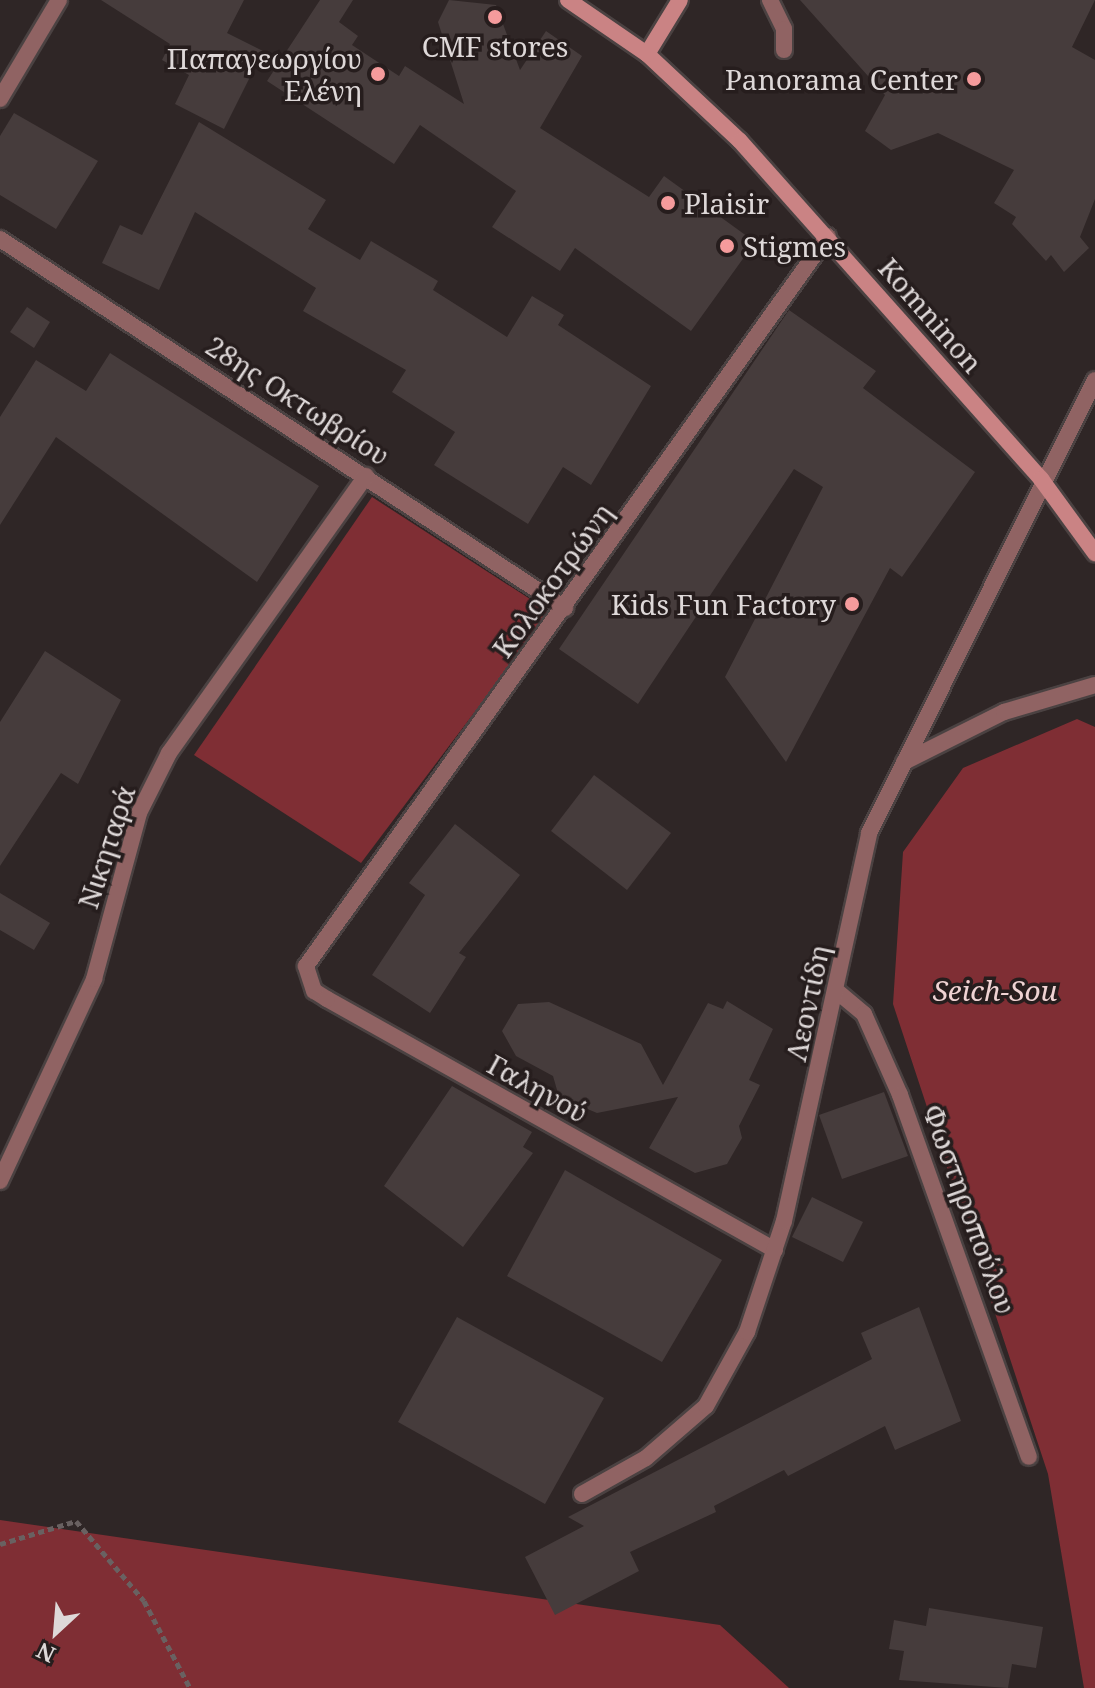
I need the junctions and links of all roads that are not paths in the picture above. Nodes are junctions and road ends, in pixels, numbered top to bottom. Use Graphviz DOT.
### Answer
graph roads {
  1 [pos="59,0"];
  2 [pos="568,0"];
  3 [pos="680,0"];
  4 [pos="770,0"];
  5 [pos="784,50"];
  6 [pos="647,54"];
  7 [pos="0,99"];
  8 [pos="828,236"];
  9 [pos="0,239"];
  10 [pos="1095,380"];
  11 [pos="366,476"];
  12 [pos="1041,479"];
  13 [pos="1095,553"];
  14 [pos="565,608"];
  15 [pos="1095,685"];
  16 [pos="904,762"];
  17 [pos="315,952"];
  18 [pos="839,993"];
  19 [pos="0,1181"];
  20 [pos="775,1250"];
  21 [pos="1029,1457"];
  22 [pos="582,1494"];
  1 -- 7 [label="street"];
  2 -- 6 [label="main road, Komninon"];
  3 -- 6 [label="main road"];
  4 -- 5 [label="street"];
  6 -- 8 [label="main road, Komninon"];
  8 -- 12 [label="main road, Komninon"];
  8 -- 14 [label="street, Κολοκοτρώνη"];
  9 -- 11 [label="street, 28ης Οκτωβρίου"];
  10 -- 12 [label="street, Λεοντίδη"];
  11 -- 14 [label="street, 28ης Οκτωβρίου"];
  11 -- 19 [label="street, Νικηταρά"];
  12 -- 13 [label="main road, Komninon"];
  12 -- 16 [label="street, Λεοντίδη"];
  14 -- 17 [label="street, Κολοκοτρώνη"];
  15 -- 16 [label="street"];
  16 -- 18 [label="street, Λεοντίδη"];
  17 -- 20 [label="street, Γαληνού"];
  18 -- 20 [label="street, Λεοντίδη"];
  18 -- 21 [label="street, Φωστηροπούλου"];
  20 -- 22 [label="street, Λεοντίδη"];
}
